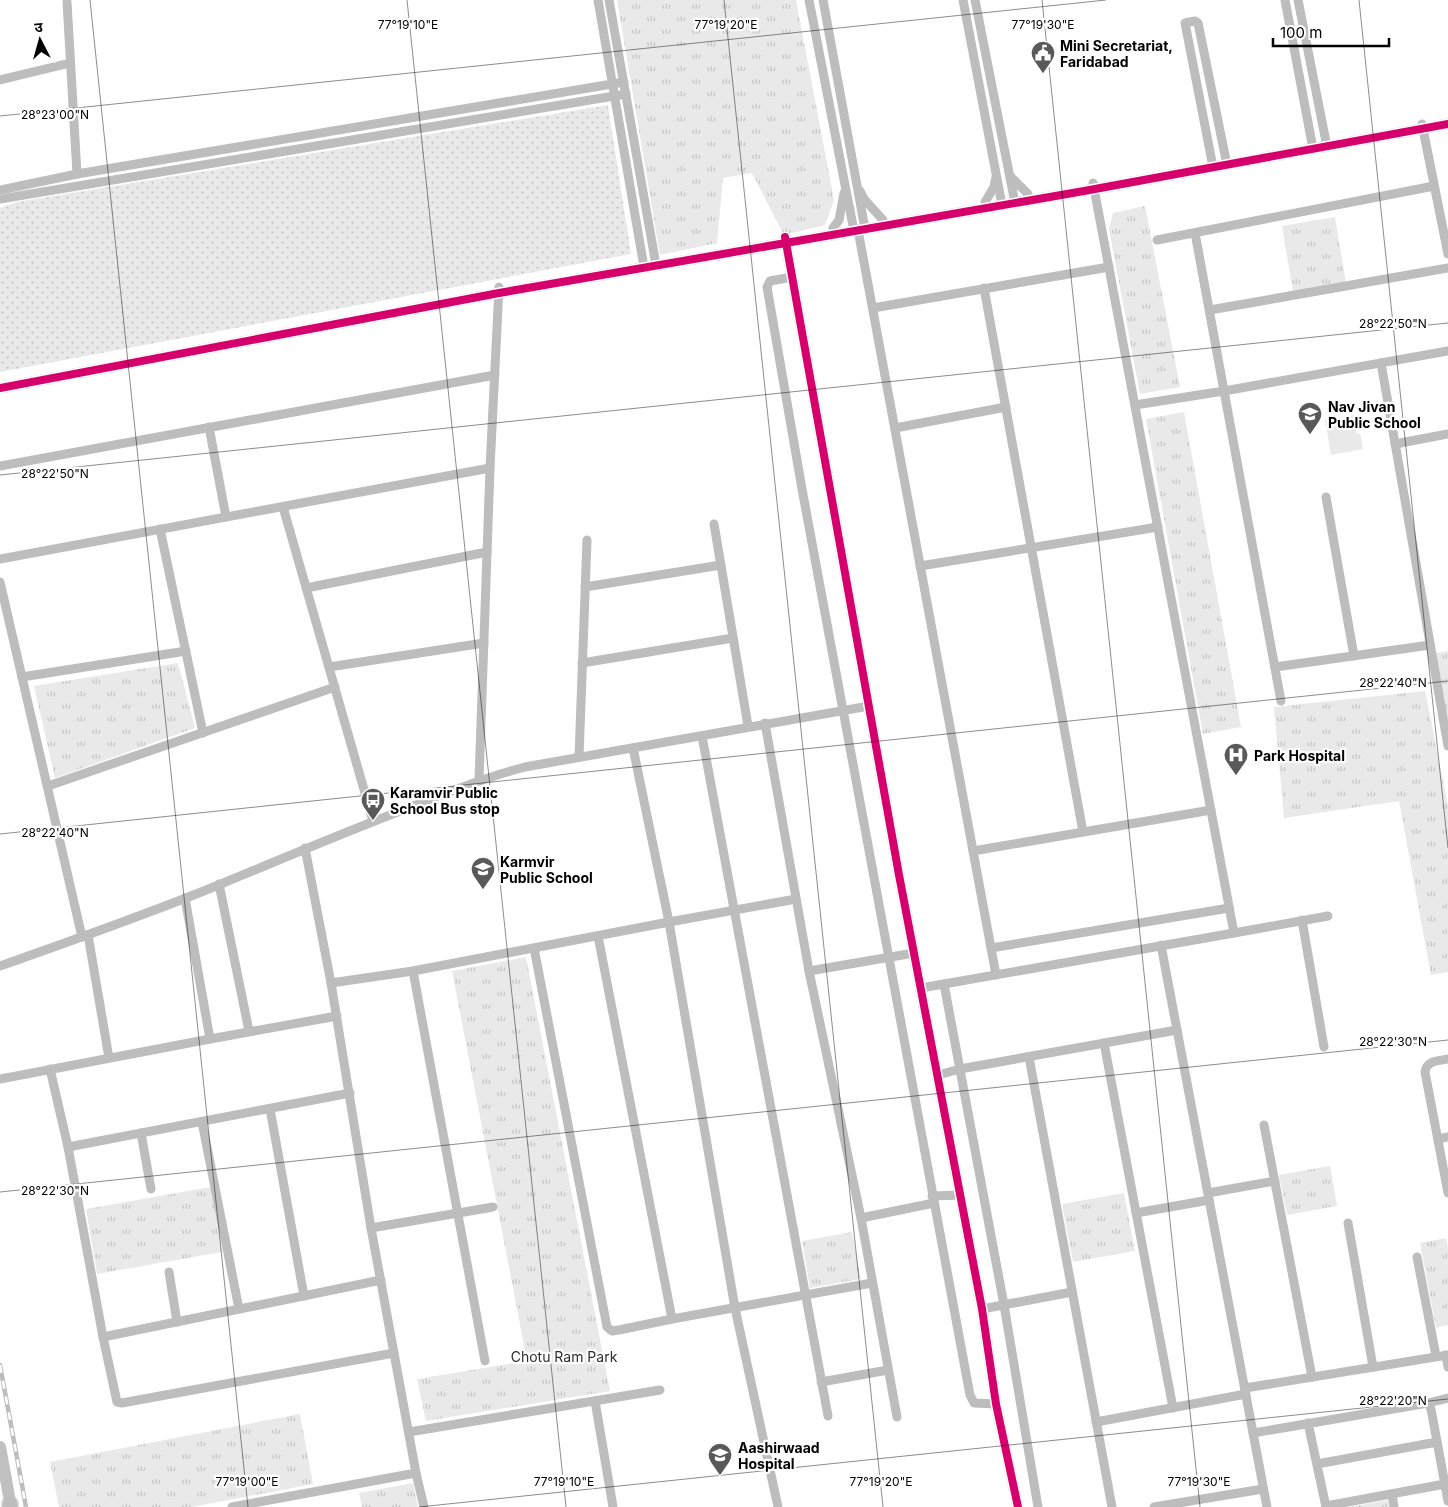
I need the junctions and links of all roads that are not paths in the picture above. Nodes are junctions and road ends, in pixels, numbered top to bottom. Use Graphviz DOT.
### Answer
graph roads {
  1 [pos="598,0"];
  2 [pos="609,0"];
  3 [pos="808,0"];
  4 [pos="823,0"];
  5 [pos="963,0"];
  6 [pos="975,0"];
  7 [pos="1285,0"];
  8 [pos="1298,0"];
  9 [pos="67,2"];
  10 [pos="70,63"];
  11 [pos="0,80"];
  12 [pos="624,82"];
  13 [pos="613,84"];
  14 [pos="626,94"];
  15 [pos="614,96"];
  16 [pos="1448,119"];
  17 [pos="1448,124"];
  18 [pos="1422,126"];
  19 [pos="1326,144"];
  20 [pos="1312,146"];
  21 [pos="1227,162"];
  22 [pos="1212,164"];
  23 [pos="77,174"];
  24 [pos="997,176"];
  25 [pos="1010,176"];
  26 [pos="844,181"];
  27 [pos="855,182"];
  28 [pos="1094,186"];
  29 [pos="1434,186"];
  30 [pos="0,190"];
  31 [pos="1028,194"];
  32 [pos="0,198"];
  33 [pos="1015,200"];
  34 [pos="985,202"];
  35 [pos="1002,202"];
  36 [pos="883,220"];
  37 [pos="859,227"];
  38 [pos="833,228"];
  39 [pos="1195,233"];
  40 [pos="786,240"];
  41 [pos="1157,240"];
  42 [pos="1448,254"];
  43 [pos="656,262"];
  44 [pos="644,265"];
  45 [pos="1109,267"];
  46 [pos="1448,268"];
  47 [pos="792,277"];
  48 [pos="984,288"];
  49 [pos="499,290"];
  50 [pos="873,308"];
  51 [pos="1210,310"];
  52 [pos="1448,351"];
  53 [pos="1381,362"];
  54 [pos="495,375"];
  55 [pos="0,382"];
  56 [pos="0,388"];
  57 [pos="1224,391"];
  58 [pos="1135,405"];
  59 [pos="1006,407"];
  60 [pos="209,427"];
  61 [pos="895,428"];
  62 [pos="1448,434"];
  63 [pos="1395,444"];
  64 [pos="0,466"];
  65 [pos="490,468"];
  66 [pos="1326,497"];
  67 [pos="283,507"];
  68 [pos="226,517"];
  69 [pos="714,524"];
  70 [pos="1158,527"];
  71 [pos="160,529"];
  72 [pos="586,540"];
  73 [pos="1031,548"];
  74 [pos="487,552"];
  75 [pos="0,559"];
  76 [pos="721,565"];
  77 [pos="920,566"];
  78 [pos="0,582"];
  79 [pos="306,588"];
  80 [pos="585,588"];
  81 [pos="733,638"];
  82 [pos="484,643"];
  83 [pos="1430,645"];
  84 [pos="186,651"];
  85 [pos="1354,656"];
  86 [pos="582,662"];
  87 [pos="329,667"];
  88 [pos="1275,667"];
  89 [pos="22,677"];
  90 [pos="335,687"];
  91 [pos="1281,701"];
  92 [pos="869,706"];
  93 [pos="843,711"];
  94 [pos="765,723"];
  95 [pos="748,726"];
  96 [pos="203,733"];
  97 [pos="702,736"];
  98 [pos="1448,746"];
  99 [pos="633,748"];
  100 [pos="579,757"];
  101 [pos="479,780"];
  102 [pos="48,786"];
  103 [pos="1211,810"];
  104 [pos="374,821"];
  105 [pos="1083,832"];
  106 [pos="305,848"];
  107 [pos="973,851"];
  108 [pos="219,884"];
  109 [pos="184,898"];
  110 [pos="796,899"];
  111 [pos="1229,908"];
  112 [pos="734,911"];
  113 [pos="1328,916"];
  114 [pos="1302,920"];
  115 [pos="669,922"];
  116 [pos="1234,933"];
  117 [pos="85,936"];
  118 [pos="598,936"];
  119 [pos="1161,945"];
  120 [pos="534,948"];
  121 [pos="991,948"];
  122 [pos="914,953"];
  123 [pos="888,958"];
  124 [pos="0,966"];
  125 [pos="413,971"];
  126 [pos="809,971"];
  127 [pos="996,975"];
  128 [pos="331,983"];
  129 [pos="944,984"];
  130 [pos="921,988"];
  131 [pos="337,1016"];
  132 [pos="1177,1030"];
  133 [pos="249,1031"];
  134 [pos="210,1038"];
  135 [pos="1104,1043"];
  136 [pos="1324,1047"];
  137 [pos="1029,1056"];
  138 [pos="109,1058"];
  139 [pos="1448,1059"];
  140 [pos="50,1069"];
  141 [pos="960,1069"];
  142 [pos="938,1075"];
  143 [pos="0,1079"];
  144 [pos="350,1093"];
  145 [pos="270,1109"];
  146 [pos="202,1122"];
  147 [pos="1264,1125"];
  148 [pos="141,1134"];
  149 [pos="1448,1137"];
  150 [pos="1438,1139"];
  151 [pos="68,1148"];
  152 [pos="1275,1181"];
  153 [pos="151,1189"];
  154 [pos="1448,1193"];
  155 [pos="961,1195"];
  156 [pos="1208,1197"];
  157 [pos="933,1200"];
  158 [pos="493,1207"];
  159 [pos="458,1213"];
  160 [pos="1136,1213"];
  161 [pos="861,1218"];
  162 [pos="1348,1224"];
  163 [pos="371,1228"];
  164 [pos="1417,1257"];
  165 [pos="169,1272"];
  166 [pos="381,1280"];
  167 [pos="872,1283"];
  168 [pos="1072,1292"];
  169 [pos="805,1295"];
  170 [pos="304,1296"];
  171 [pos="1004,1305"];
  172 [pos="736,1308"];
  173 [pos="239,1309"];
  174 [pos="982,1309"];
  175 [pos="672,1319"];
  176 [pos="177,1322"];
  177 [pos="103,1337"];
  178 [pos="394,1353"];
  179 [pos="1443,1355"];
  180 [pos="485,1360"];
  181 [pos="1374,1367"];
  182 [pos="1448,1367"];
  183 [pos="888,1370"];
  184 [pos="1312,1377"];
  185 [pos="821,1382"];
  186 [pos="660,1390"];
  187 [pos="1245,1391"];
  188 [pos="1448,1398"];
  189 [pos="595,1401"];
  190 [pos="1428,1403"];
  191 [pos="996,1404"];
  192 [pos="1173,1408"];
  193 [pos="828,1416"];
  194 [pos="896,1417"];
  195 [pos="1096,1422"];
  196 [pos="1308,1423"];
  197 [pos="409,1432"];
  198 [pos="1253,1434"];
  199 [pos="1437,1442"];
  200 [pos="0,1447"];
  201 [pos="1317,1464"];
  202 [pos="416,1473"];
  203 [pos="1445,1484"];
  204 [pos="1263,1489"];
  205 [pos="1392,1494"];
  206 [pos="1448,1502"];
  207 [pos="281,1503"];
  208 [pos="10,1506"];
  209 [pos="232,1507"];
  210 [pos="424,1507"];
  211 [pos="613,1507"];
  212 [pos="778,1507"];
  213 [pos="1018,1507"];
  214 [pos="1038,1507"];
  215 [pos="1112,1507"];
  216 [pos="1154,1507"];
  217 [pos="1267,1507"];
  218 [pos="1326,1507"];
  219 [pos="1394,1507"];
  1 -- 13 [label="street"];
  2 -- 12 [label="street"];
  3 -- 26 [label="street"];
  4 -- 27 [label="street"];
  5 -- 24 [label="street"];
  6 -- 25 [label="street"];
  7 -- 20 [label="street"];
  8 -- 19 [label="street"];
  9 -- 10 [label="street"];
  10 -- 11 [label="street"];
  10 -- 23 [label="street"];
  12 -- 13 [label="street"];
  12 -- 14 [label="street"];
  13 -- 15 [label="street"];
  13 -- 23 [label="street"];
  14 -- 15 [label="street"];
  14 -- 43 [label="street"];
  15 -- 32 [label="street"];
  15 -- 44 [label="street"];
  16 -- 18 [label="street"];
  17 -- 18 [label="street"];
  18 -- 19 [label="street"];
  18 -- 29 [label="street"];
  19 -- 20 [label="street"];
  20 -- 21 [label="street"];
  21 -- 22 [label="street"];
  21 -- 22 [label="street"];
  22 -- 28 [label="street"];
  23 -- 30 [label="street"];
  24 -- 34 [label="street"];
  24 -- 35 [label="street"];
  25 -- 31 [label="street"];
  25 -- 33 [label="street"];
  26 -- 37 [label="street"];
  26 -- 38 [label="street"];
  27 -- 36 [label="street"];
  27 -- 37 [label="street"];
  28 -- 31 [label="street"];
  28 -- 33 [label="street"];
  28 -- 45 [label="street"];
  29 -- 39 [label="street"];
  29 -- 42 [label="street"];
  31 -- 33 [label="street"];
  33 -- 35 [label="street"];
  34 -- 35 [label="street"];
  34 -- 36 [label="street"];
  35 -- 37 [label="street"];
  36 -- 37 [label="street"];
  37 -- 38 [label="street"];
  37 -- 40 [label="street"];
  37 -- 50 [label="street"];
  38 -- 40 [label="street"];
  39 -- 41 [label="street"];
  39 -- 51 [label="street"];
  40 -- 43 [label="street"];
  40 -- 47 [label="street"];
  43 -- 44 [label="street"];
  44 -- 49 [label="street"];
  45 -- 48 [label="street"];
  45 -- 58 [label="street"];
  46 -- 51 [label="street"];
  47 -- 92 [label="street"];
  47 -- 93 [label="street"];
  48 -- 50 [label="street"];
  48 -- 59 [label="street"];
  49 -- 54 [label="street"];
  49 -- 55 [label="street"];
  49 -- 56 [label="street"];
  50 -- 61 [label="street"];
  51 -- 57 [label="street"];
  52 -- 53 [label="street"];
  53 -- 57 [label="street"];
  53 -- 63 [label="street"];
  54 -- 60 [label="street"];
  54 -- 65 [label="street"];
  57 -- 58 [label="street"];
  57 -- 88 [label="street"];
  58 -- 70 [label="street"];
  59 -- 61 [label="street"];
  59 -- 73 [label="street"];
  60 -- 64 [label="street"];
  60 -- 68 [label="street"];
  61 -- 77 [label="street"];
  62 -- 63 [label="street"];
  63 -- 83 [label="street"];
  65 -- 67 [label="street"];
  65 -- 74 [label="street"];
  66 -- 85 [label="street"];
  67 -- 68 [label="street"];
  67 -- 79 [label="street"];
  68 -- 71 [label="street"];
  69 -- 76 [label="street"];
  70 -- 73 [label="street"];
  70 -- 103 [label="street"];
  71 -- 75 [label="street"];
  71 -- 84 [label="street"];
  72 -- 80 [label="street"];
  73 -- 77 [label="street"];
  73 -- 105 [label="street"];
  74 -- 79 [label="street"];
  74 -- 82 [label="street"];
  76 -- 80 [label="street"];
  76 -- 81 [label="street"];
  77 -- 107 [label="street"];
  78 -- 89 [label="street"];
  79 -- 87 [label="street"];
  80 -- 86 [label="street"];
  81 -- 86 [label="street"];
  81 -- 95 [label="street"];
  82 -- 87 [label="street"];
  82 -- 101 [label="street"];
  83 -- 85 [label="street"];
  83 -- 98 [label="street"];
  84 -- 89 [label="street"];
  84 -- 96 [label="street"];
  85 -- 88 [label="street"];
  86 -- 100 [label="street"];
  87 -- 90 [label="street"];
  88 -- 91 [label="street"];
  89 -- 102 [label="street"];
  90 -- 96 [label="street"];
  90 -- 104 [label="street"];
  92 -- 93 [label="street"];
  92 -- 122 [label="street"];
  93 -- 94 [label="street"];
  93 -- 123 [label="street"];
  94 -- 95 [label="street"];
  94 -- 110 [label="street"];
  95 -- 97 [label="street"];
  96 -- 102 [label="street"];
  97 -- 99 [label="street"];
  97 -- 112 [label="street"];
  99 -- 100 [label="street"];
  99 -- 115 [label="street"];
  100 -- 101 [label="street"];
  101 -- 104 [label="street"];
  102 -- 117 [label="street"];
  103 -- 105 [label="street"];
  103 -- 111 [label="street"];
  104 -- 106 [label="street"];
  105 -- 107 [label="street"];
  106 -- 108 [label="street"];
  106 -- 128 [label="street"];
  107 -- 121 [label="street"];
  108 -- 109 [label="street"];
  108 -- 133 [label="street"];
  109 -- 117 [label="street"];
  109 -- 134 [label="street"];
  110 -- 112 [label="street"];
  110 -- 126 [label="street"];
  111 -- 116 [label="street"];
  111 -- 121 [label="street"];
  112 -- 115 [label="street"];
  112 -- 169 [label="street"];
  113 -- 114 [label="street"];
  114 -- 116 [label="street"];
  114 -- 136 [label="street"];
  115 -- 118 [label="street"];
  115 -- 172 [label="street"];
  116 -- 119 [label="street"];
  117 -- 124 [label="street"];
  117 -- 138 [label="street"];
  118 -- 120 [label="street"];
  118 -- 175 [label="street"];
  119 -- 127 [label="street"];
  119 -- 132 [label="street"];
  120 -- 125 [label="street"];
  120 -- 175 [label="street"];
  121 -- 127 [label="street"];
  122 -- 123 [label="street"];
  122 -- 130 [label="street"];
  123 -- 126 [label="street"];
  123 -- 157 [label="street"];
  125 -- 128 [label="street"];
  125 -- 159 [label="street"];
  126 -- 161 [label="street"];
  127 -- 129 [label="street"];
  128 -- 131 [label="street"];
  129 -- 130 [label="street"];
  129 -- 141 [label="street"];
  130 -- 142 [label="street"];
  131 -- 133 [label="street"];
  131 -- 144 [label="street"];
  132 -- 135 [label="street"];
  132 -- 156 [label="street"];
  133 -- 134 [label="street"];
  134 -- 138 [label="street"];
  135 -- 137 [label="street"];
  135 -- 160 [label="street"];
  137 -- 141 [label="street"];
  137 -- 168 [label="street"];
  138 -- 140 [label="street"];
  139 -- 150 [label="street"];
  140 -- 143 [label="street"];
  140 -- 151 [label="street"];
  141 -- 142 [label="street"];
  141 -- 171 [label="street"];
  142 -- 155 [label="street"];
  144 -- 145 [label="street"];
  144 -- 163 [label="street"];
  145 -- 146 [label="street"];
  145 -- 170 [label="street"];
  146 -- 148 [label="street"];
  146 -- 173 [label="street"];
  147 -- 152 [label="street"];
  148 -- 151 [label="street"];
  148 -- 153 [label="street"];
  149 -- 150 [label="street"];
  150 -- 154 [label="street"];
  151 -- 177 [label="street"];
  152 -- 156 [label="street"];
  152 -- 184 [label="street"];
  155 -- 157 [label="street"];
  155 -- 174 [label="street"];
  156 -- 160 [label="street"];
  156 -- 187 [label="street"];
  157 -- 161 [label="street"];
  157 -- 191 [label="street"];
  158 -- 159 [label="street"];
  159 -- 163 [label="street"];
  159 -- 180 [label="street"];
  160 -- 192 [label="street"];
  161 -- 167 [label="street"];
  162 -- 181 [label="street"];
  163 -- 166 [label="street"];
  164 -- 179 [label="street"];
  165 -- 176 [label="street"];
  166 -- 170 [label="street"];
  166 -- 178 [label="street"];
  167 -- 169 [label="street"];
  167 -- 183 [label="street"];
  168 -- 171 [label="street"];
  168 -- 195 [label="street"];
  169 -- 172 [label="street"];
  169 -- 185 [label="street"];
  170 -- 173 [label="street"];
  171 -- 174 [label="street"];
  171 -- 214 [label="street"];
  172 -- 175 [label="street"];
  172 -- 212 [label="street"];
  173 -- 176 [label="street"];
  174 -- 191 [label="street"];
  176 -- 177 [label="street"];
  177 -- 178 [label="street"];
  178 -- 197 [label="street"];
  179 -- 181 [label="street"];
  179 -- 182 [label="street"];
  181 -- 184 [label="street"];
  183 -- 185 [label="street"];
  183 -- 194 [label="street"];
  184 -- 187 [label="street"];
  185 -- 193 [label="street"];
  186 -- 189 [label="street"];
  187 -- 192 [label="street"];
  187 -- 198 [label="street"];
  188 -- 190 [label="street"];
  189 -- 197 [label="street"];
  189 -- 211 [label="street"];
  190 -- 196 [label="street"];
  190 -- 199 [label="street"];
  191 -- 213 [label="street"];
  192 -- 195 [label="street"];
  195 -- 215 [label="street"];
  196 -- 198 [label="street"];
  196 -- 201 [label="street"];
  197 -- 202 [label="street"];
  198 -- 204 [label="street"];
  199 -- 201 [label="street"];
  199 -- 203 [label="street"];
  200 -- 208 [label="main road"];
  201 -- 218 [label="street"];
  202 -- 207 [label="street"];
  202 -- 210 [label="street"];
  203 -- 205 [label="street"];
  203 -- 206 [label="street"];
  204 -- 216 [label="street"];
  204 -- 217 [label="street"];
  205 -- 218 [label="street"];
  205 -- 219 [label="street"];
  207 -- 209 [label="street"];
}
